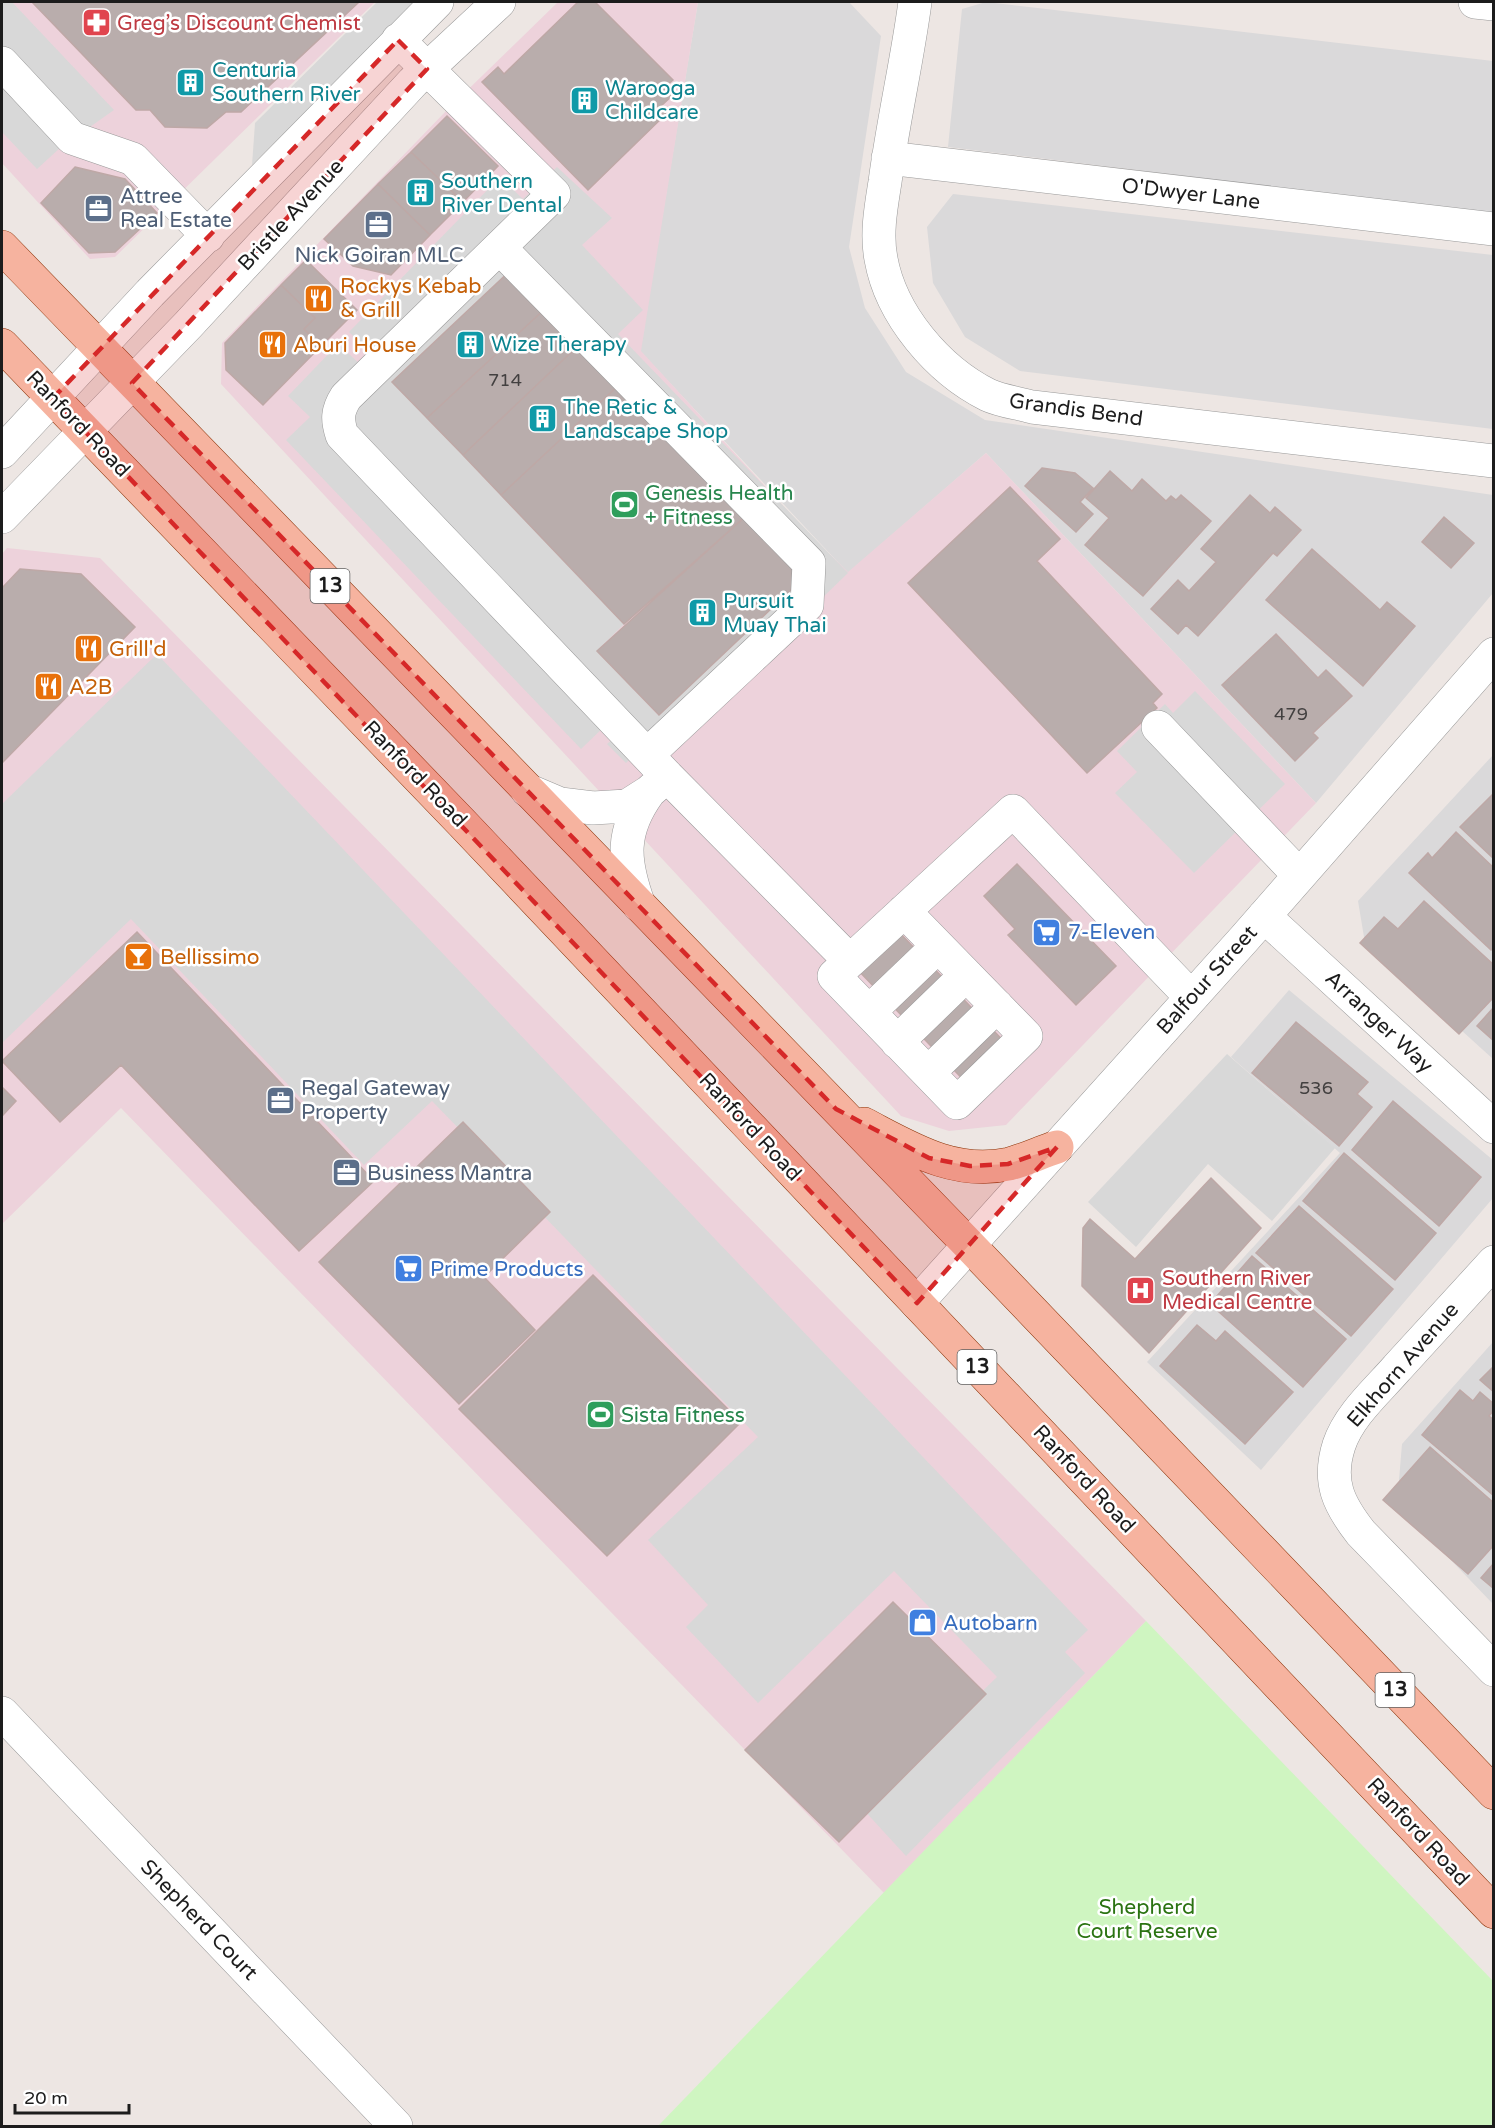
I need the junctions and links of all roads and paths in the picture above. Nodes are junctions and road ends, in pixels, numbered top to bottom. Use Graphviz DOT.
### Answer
graph roads {
  1 [pos="437,2"];
  2 [pos="499,2"];
  3 [pos="915,2"];
  4 [pos="1475,2"];
  5 [pos="1494,4"];
  6 [pos="398,40"];
  7 [pos="2,63"];
  8 [pos="427,69"];
  9 [pos="888,158"];
  10 [pos="1494,229"];
  11 [pos="208,236"];
  12 [pos="2,247"];
  13 [pos="500,248"];
  14 [pos="2,345"];
  15 [pos="99,349"];
  16 [pos="132,383"];
  17 [pos="53,398"];
  18 [pos="86,430"];
  19 [pos="2,452"];
  20 [pos="1494,461"];
  21 [pos="2,517"];
  22 [pos="1494,654"];
  23 [pos="1158,727"];
  24 [pos="655,774"];
  25 [pos="527,790"];
  26 [pos="1299,874"];
  27 [pos="639,905"];
  28 [pos="904,911"];
  29 [pos="1264,916"];
  30 [pos="938,946"];
  31 [pos="850,961"];
  32 [pos="966,975"];
  33 [pos="1191,997"];
  34 [pos="868,1012"];
  35 [pos="897,1042"];
  36 [pos="836,1109"];
  37 [pos="1494,1127"];
  38 [pos="1057,1147"];
  39 [pos="969,1245"];
  40 [pos="1494,1262"];
  41 [pos="917,1303"];
  42 [pos="1494,1670"];
  43 [pos="2,1713"];
  44 [pos="1494,1793"];
  45 [pos="1494,1912"];
  46 [pos="396,2127"];
  1 -- 6 [label="street, Bristle Avenue"];
  2 -- 8 [label="street, Bristle Avenue"];
  3 -- 9 [label="street, Grandis Bend"];
  4 -- 5 [label="street"];
  6 -- 8 [label="street"];
  6 -- 11 [label="street, Bristle Avenue"];
  7 -- 11 [label="street"];
  8 -- 13 [label="street"];
  8 -- 16 [label="street, Bristle Avenue"];
  9 -- 10 [label="street, O'Dwyer Lane"];
  9 -- 20 [label="street, Grandis Bend"];
  11 -- 15 [label="street, Bristle Avenue"];
  12 -- 15 [label="main road, 13"];
  13 -- 24 [label="street"];
  13 -- 24 [label="street"];
  14 -- 17 [label="main road, Ranford Road / 13"];
  15 -- 16 [label="main road, 13"];
  15 -- 17 [label="street, Bristle Avenue"];
  16 -- 18 [label="street, Bristle Avenue"];
  16 -- 25 [label="main road, 13"];
  17 -- 18 [label="main road, Ranford Road / 13"];
  17 -- 19 [label="street, Bristle Avenue"];
  18 -- 21 [label="street, Bristle Avenue"];
  18 -- 41 [label="main road, Ranford Road / 13"];
  22 -- 26 [label="street, Balfour Street"];
  23 -- 26 [label="street"];
  24 -- 25 [label="street"];
  24 -- 27 [label="street"];
  24 -- 31 [label="street"];
  25 -- 27 [label="main road, 13"];
  26 -- 29 [label="street, Balfour Street"];
  27 -- 36 [label="main road, 13"];
  28 -- 30 [label="street"];
  28 -- 31 [label="street"];
  28 -- 33 [label="street"];
  29 -- 33 [label="street, Balfour Street"];
  29 -- 37 [label="street, Arranger Way"];
  30 -- 32 [label="street"];
  30 -- 34 [label="street"];
  31 -- 34 [label="street"];
  32 -- 35 [label="street"];
  32 -- 35 [label="street"];
  33 -- 38 [label="street, Balfour Street"];
  34 -- 35 [label="street"];
  36 -- 38 [label="main road"];
  36 -- 39 [label="main road, 13"];
  38 -- 39 [label="street, Balfour Street"];
  39 -- 41 [label="street, Balfour Street"];
  39 -- 44 [label="main road, 13"];
  40 -- 42 [label="street, Elkhorn Avenue"];
  41 -- 45 [label="main road, Ranford Road / 13"];
  43 -- 46 [label="street, Shepherd Court"];
}
